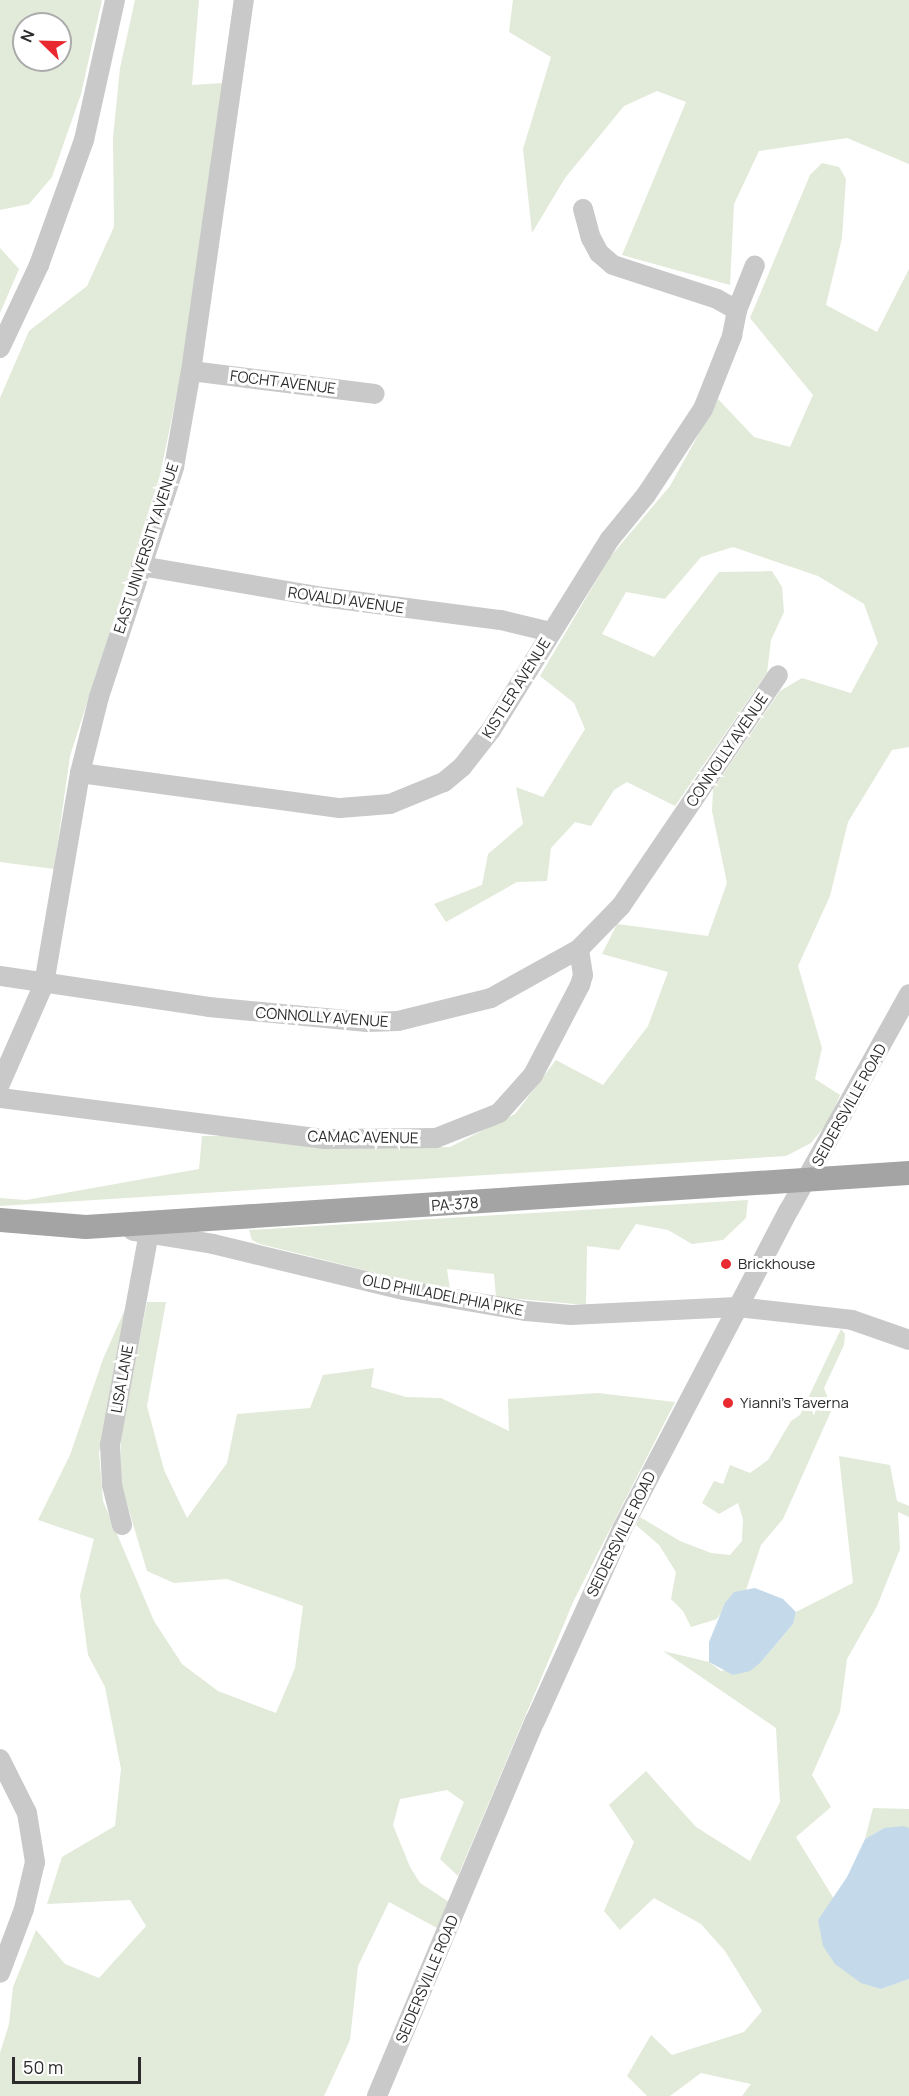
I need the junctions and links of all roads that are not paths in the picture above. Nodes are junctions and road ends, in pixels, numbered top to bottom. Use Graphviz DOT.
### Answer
graph roads {
  1 [pos="115,0"];
  2 [pos="244,0"];
  3 [pos="583,209"];
  4 [pos="755,265"];
  5 [pos="737,310"];
  6 [pos="0,348"];
  7 [pos="191,371"];
  8 [pos="375,394"];
  9 [pos="141,566"];
  10 [pos="551,632"];
  11 [pos="778,675"];
  12 [pos="80,772"];
  13 [pos="579,949"];
  14 [pos="0,976"];
  15 [pos="44,984"];
  16 [pos="909,994"];
  17 [pos="0,1084"];
  18 [pos="0,1098"];
  19 [pos="909,1173"];
  20 [pos="809,1178"];
  21 [pos="0,1220"];
  22 [pos="86,1227"];
  23 [pos="149,1233"];
  24 [pos="737,1308"];
  25 [pos="909,1340"];
  26 [pos="122,1525"];
  27 [pos="0,1759"];
  28 [pos="0,1972"];
  29 [pos="377,2096"];
  1 -- 6 [label="street"];
  2 -- 7 [label="street, EAST UNIVERSITY AVENUE"];
  3 -- 5 [label="street"];
  4 -- 5 [label="street, KISTLER AVENUE"];
  5 -- 10 [label="street, KISTLER AVENUE"];
  7 -- 8 [label="street, FOCHT AVENUE"];
  7 -- 9 [label="street, EAST UNIVERSITY AVENUE"];
  9 -- 10 [label="street, ROVALDI AVENUE"];
  9 -- 12 [label="street, EAST UNIVERSITY AVENUE"];
  10 -- 12 [label="street, KISTLER AVENUE"];
  11 -- 13 [label="street, CONNOLLY AVENUE"];
  12 -- 15 [label="street, EAST UNIVERSITY AVENUE"];
  13 -- 15 [label="street, CONNOLLY AVENUE"];
  13 -- 18 [label="street, CAMAC AVENUE"];
  14 -- 15 [label="street, CONNOLLY AVENUE"];
  15 -- 17 [label="street, EAST UNIVERSITY AVENUE"];
  16 -- 20 [label="street, SEIDERSVILLE ROAD"];
  19 -- 20 [label="main road, PA-378"];
  20 -- 22 [label="main road, PA-378"];
  20 -- 24 [label="street, SEIDERSVILLE ROAD"];
  21 -- 22 [label="main road, PA-378"];
  22 -- 23 [label="street, OLD PHILADELPHIA PIKE"];
  23 -- 24 [label="street, OLD PHILADELPHIA PIKE"];
  23 -- 26 [label="street, LISA LANE"];
  24 -- 25 [label="street, OLD PHILADELPHIA PIKE"];
  24 -- 29 [label="street, SEIDERSVILLE ROAD"];
  27 -- 28 [label="street"];
}
